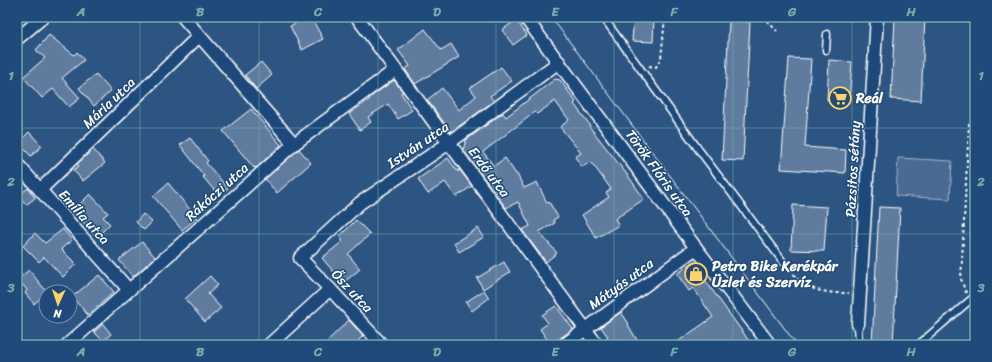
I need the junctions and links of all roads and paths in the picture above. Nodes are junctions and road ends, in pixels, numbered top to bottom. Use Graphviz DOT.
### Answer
graph roads {
  1 [pos="43,17"];
  2 [pos="183,17"];
  3 [pos="357,17"];
  4 [pos="526,17"];
  5 [pos="602,17"];
  6 [pos="665,17"];
  7 [pos="763,17"];
  8 [pos="877,17"];
  9 [pos="777,31"];
  10 [pos="827,34"];
  11 [pos="199,36"];
  12 [pos="17,39"];
  13 [pos="826,50"];
  14 [pos="559,62"];
  15 [pos="647,66"];
  16 [pos="395,70"];
  17 [pos="975,116"];
  18 [pos="449,143"];
  19 [pos="294,144"];
  20 [pos="17,164"];
  21 [pos="40,190"];
  22 [pos="696,248"];
  23 [pos="300,258"];
  24 [pos="784,263"];
  25 [pos="330,289"];
  26 [pos="129,290"];
  27 [pos="860,293"];
  28 [pos="975,296"];
  29 [pos="969,301"];
  30 [pos="858,324"];
  31 [pos="586,329"];
  32 [pos="66,345"];
  33 [pos="269,345"];
  34 [pos="382,345"];
  35 [pos="564,345"];
  36 [pos="597,345"];
  37 [pos="770,345"];
  38 [pos="859,345"];
  39 [pos="918,345"];
  1 -- 12 [label="street"];
  2 -- 11 [label="street"];
  3 -- 16 [label="street, Erdő utca"];
  4 -- 14 [label="street, Török Flóris utca"];
  5 -- 24 [label="lane"];
  6 -- 15 [label="path"];
  7 -- 9 [label="path"];
  8 -- 27 [label="street, Pázsitos sétány"];
  10 -- 13 [label="lane"];
  11 -- 19 [label="street"];
  11 -- 21 [label="street, Mária utca"];
  14 -- 18 [label="street, István utca"];
  14 -- 22 [label="street, Török Flóris utca"];
  16 -- 18 [label="street, Erdő utca"];
  16 -- 19 [label="street, Rákóczi utca"];
  17 -- 29 [label="path"];
  18 -- 23 [label="street, István utca"];
  18 -- 31 [label="street, Erdő utca"];
  19 -- 26 [label="street, Rákóczi utca"];
  20 -- 21 [label="street, Emília utca"];
  21 -- 26 [label="street, Emília utca"];
  22 -- 31 [label="street, Mátyás utca"];
  22 -- 37 [label="street, Török Flóris utca"];
  23 -- 25 [label="street, Ősz utca"];
  24 -- 27 [label="path"];
  25 -- 33 [label="street"];
  25 -- 34 [label="street, Ősz utca"];
  26 -- 32 [label="street, Rákóczi utca"];
  27 -- 30 [label="street, Pázsitos sétány"];
  28 -- 29 [label="lane"];
  29 -- 39 [label="lane"];
  30 -- 38 [label="lane"];
  31 -- 35 [label="street, Mátyás utca"];
  31 -- 36 [label="street, Erdő utca"];
}
